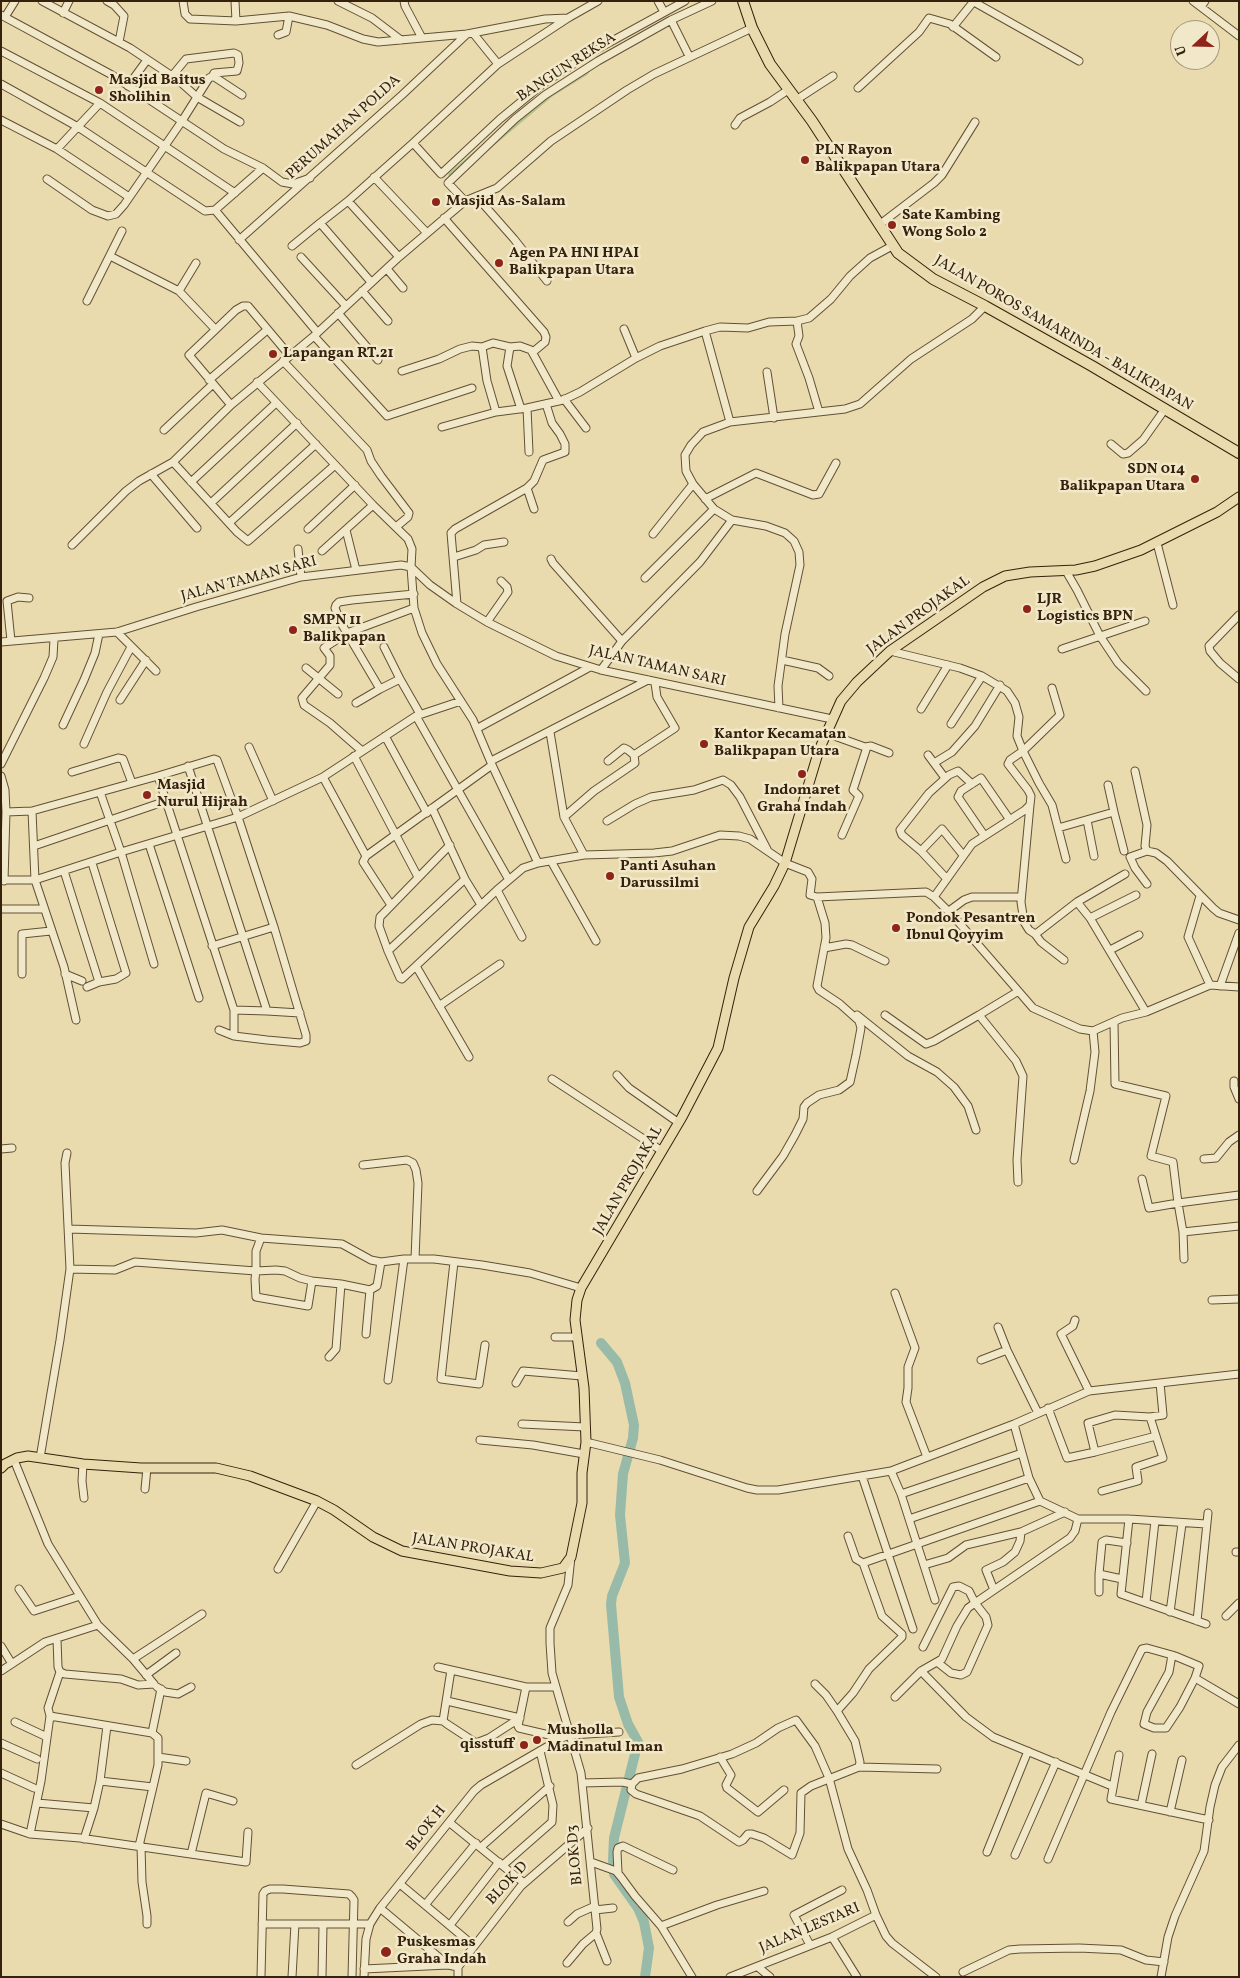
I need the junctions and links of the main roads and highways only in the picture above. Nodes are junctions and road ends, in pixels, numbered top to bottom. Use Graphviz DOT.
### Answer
graph roads {
  1 [pos="743,1"];
  2 [pos="1239,453"];
  3 [pos="1239,497"];
  4 [pos="3,1463"];
  1 -- 2 [label="highway, JALAN POROS SAMARINDA - BALIKPAPAN"];
  3 -- 4 [label="main road, JALAN PROJAKAL"];
}
